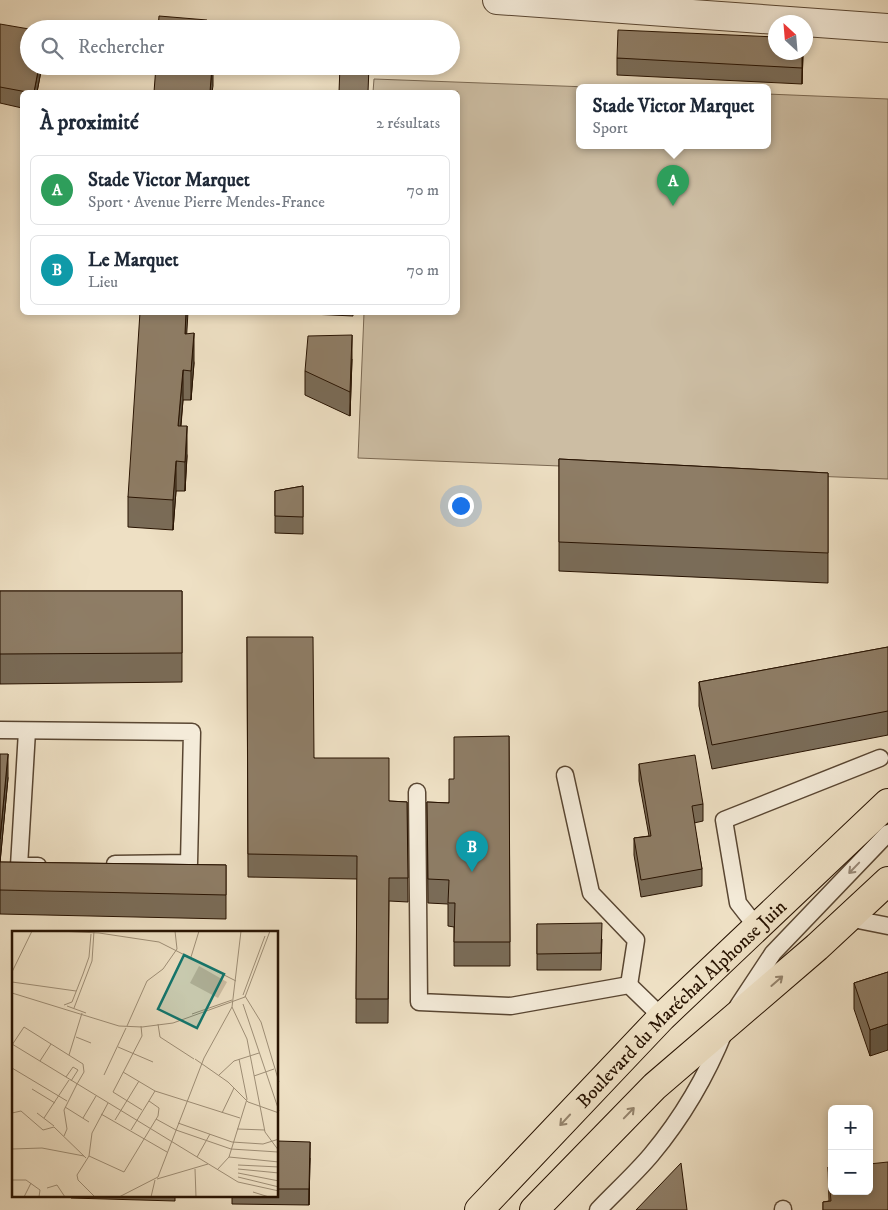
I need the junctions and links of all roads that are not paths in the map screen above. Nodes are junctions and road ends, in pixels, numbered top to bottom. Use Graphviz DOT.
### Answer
graph roads {
  1 [pos="497,0"];
  2 [pos="888,28"];
  3 [pos="0,730"];
  4 [pos="27,731"];
  5 [pos="880,758"];
  6 [pos="566,775"];
  7 [pos="417,792"];
  8 [pos="888,803"];
  9 [pos="888,833"];
  10 [pos="57,865"];
  11 [pos="95,865"];
  12 [pos="888,881"];
  13 [pos="848,918"];
  14 [pos="756,926"];
  15 [pos="888,926"];
  16 [pos="629,985"];
  17 [pos="662,1017"];
  18 [pos="727,1024"];
  19 [pos="479,1210"];
  20 [pos="534,1210"];
  21 [pos="598,1210"];
  1 -- 2 [label="street"];
  3 -- 4 [label="lane"];
  4 -- 10 [label="lane"];
  4 -- 11 [label="lane"];
  5 -- 14 [label="lane"];
  6 -- 16 [label="lane"];
  7 -- 16 [label="lane"];
  8 -- 14 [label="main road, Boulevard du Maréchal Alphonse Juin"];
  9 -- 18 [label="lane, one-way"];
  12 -- 13 [label="main road"];
  13 -- 15 [label="lane"];
  18 -- 13 [label="main road, one-way"];
  14 -- 17 [label="main road, Boulevard du Maréchal Alphonse Juin"];
  16 -- 17 [label="lane"];
  17 -- 19 [label="main road, Boulevard du Maréchal Alphonse Juin, one-way"];
  20 -- 18 [label="main road, one-way"];
  18 -- 21 [label="lane"];
}
